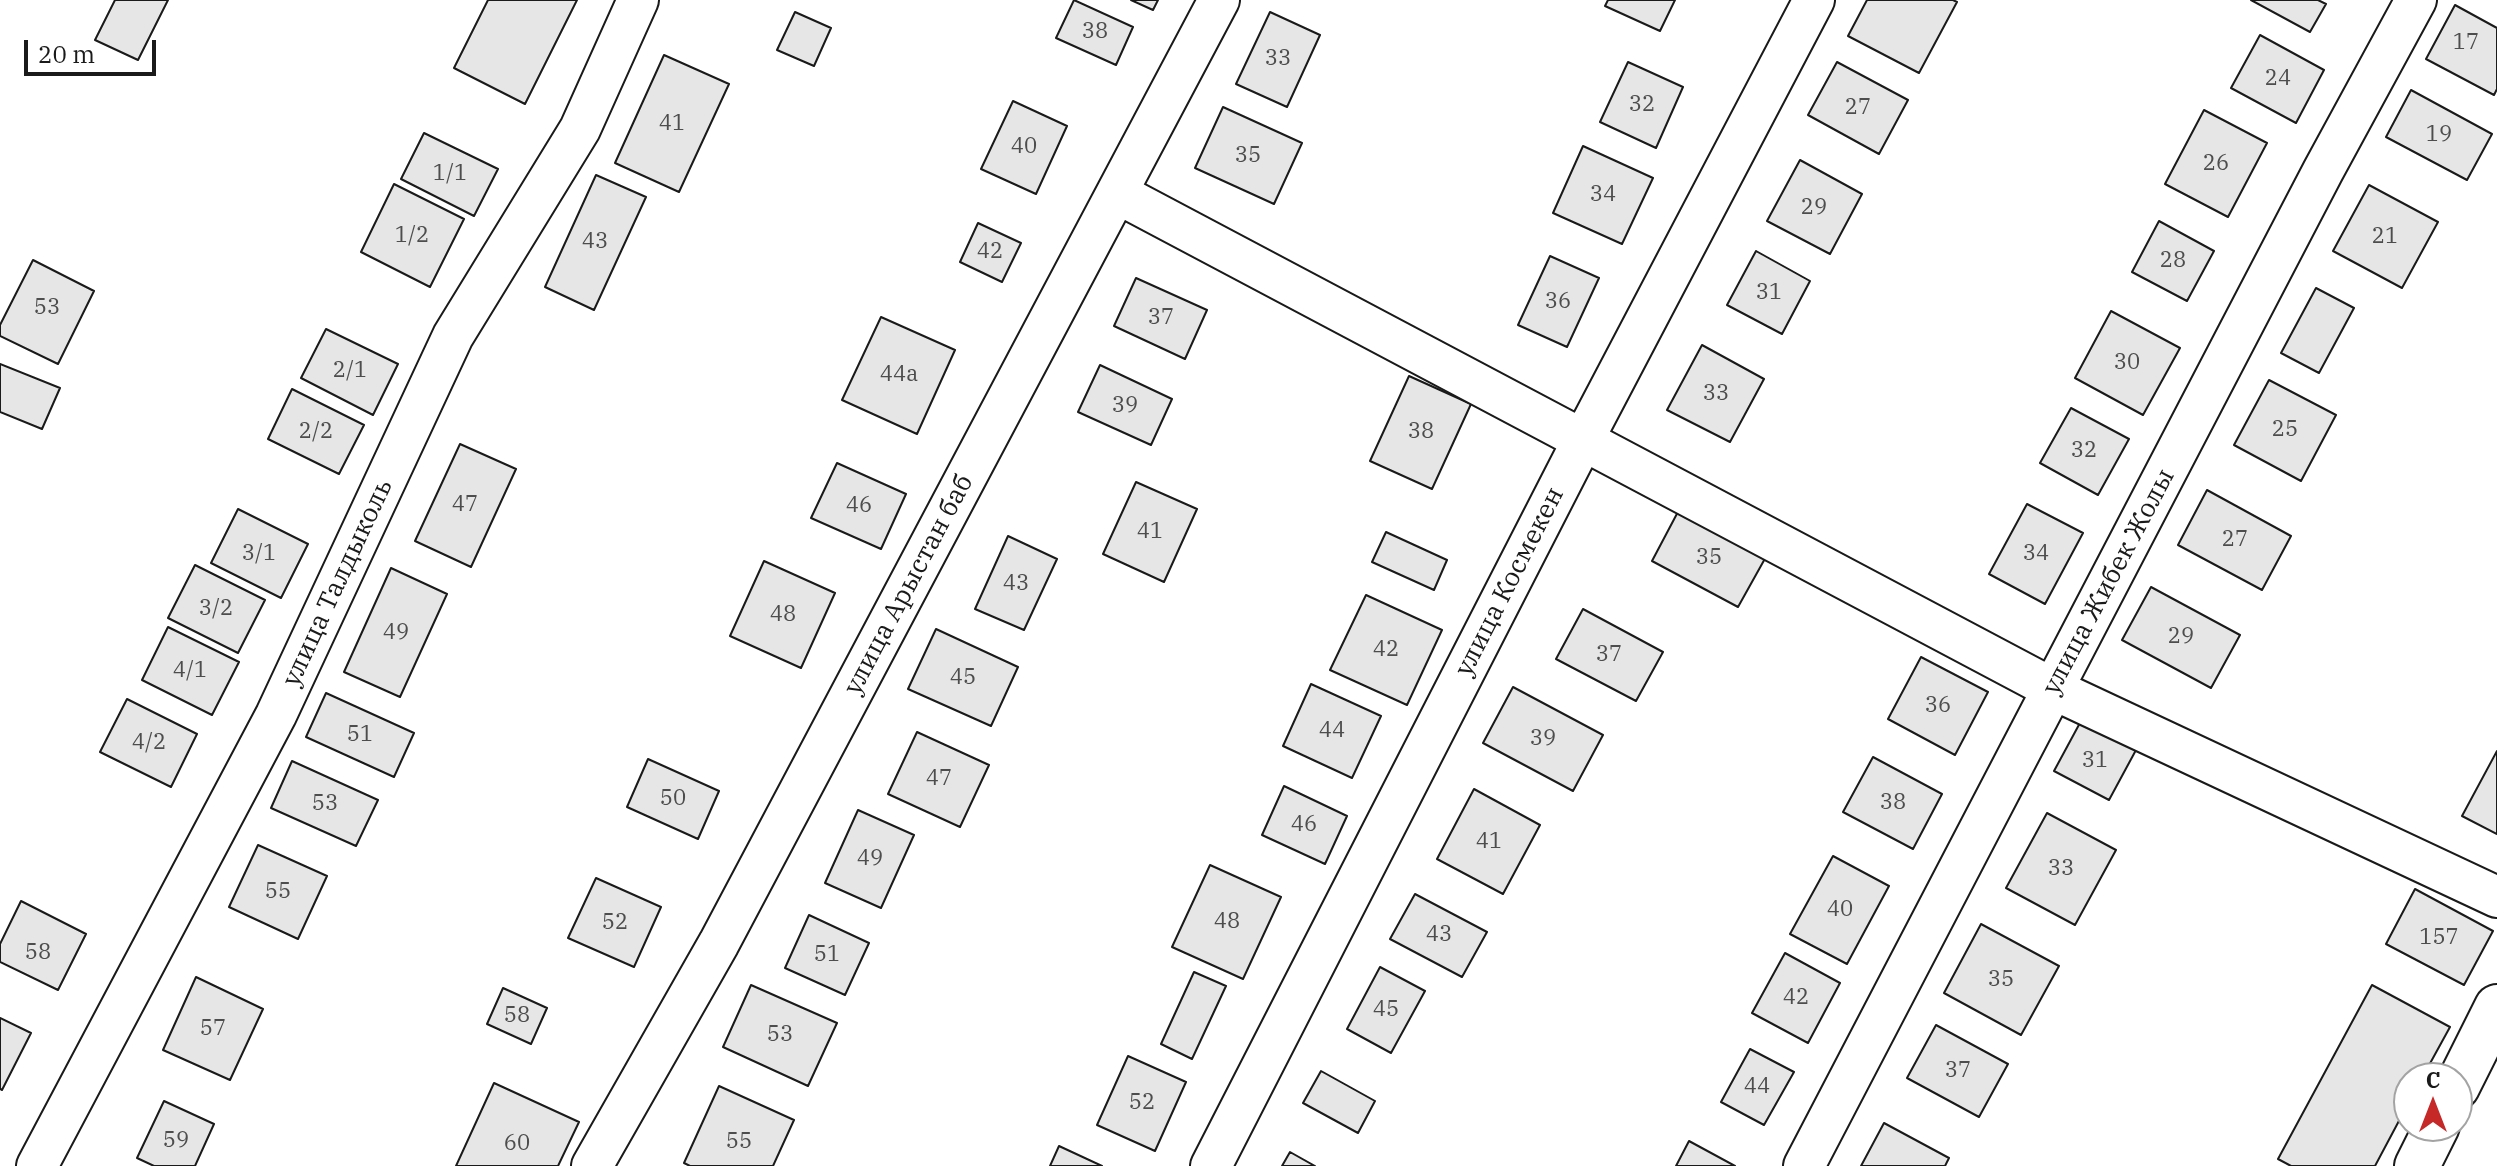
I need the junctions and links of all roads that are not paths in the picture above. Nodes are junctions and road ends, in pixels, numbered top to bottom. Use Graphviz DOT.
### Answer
graph roads {
  1 [pos="638,0"];
  2 [pos="1219,0"];
  3 [pos="1814,0"];
  4 [pos="2416,0"];
  5 [pos="1117,193"];
  6 [pos="1583,440"];
  7 [pos="2053,689"];
  8 [pos="2497,897"];
  9 [pos="2497,1007"];
  10 [pos="2470,1062"];
  11 [pos="2429,1142"];
  12 [pos="37,1166"];
  13 [pos="592,1166"];
  14 [pos="1211,1166"];
  15 [pos="1804,1166"];
  16 [pos="2417,1166"];
  1 -- 12 [label="street, улица Талдыколь"];
  2 -- 5 [label="street, улица Арыстан баб"];
  3 -- 6 [label="street, улица Космекен"];
  4 -- 7 [label="street, улица Жибек Жолы"];
  5 -- 6 [label="street"];
  5 -- 13 [label="street, улица Арыстан баб"];
  6 -- 7 [label="street"];
  6 -- 14 [label="street, улица Космекен"];
  7 -- 8 [label="street"];
  7 -- 15 [label="street, улица Жибек Жолы"];
  9 -- 10 [label="street"];
  11 -- 16 [label="street"];
}
